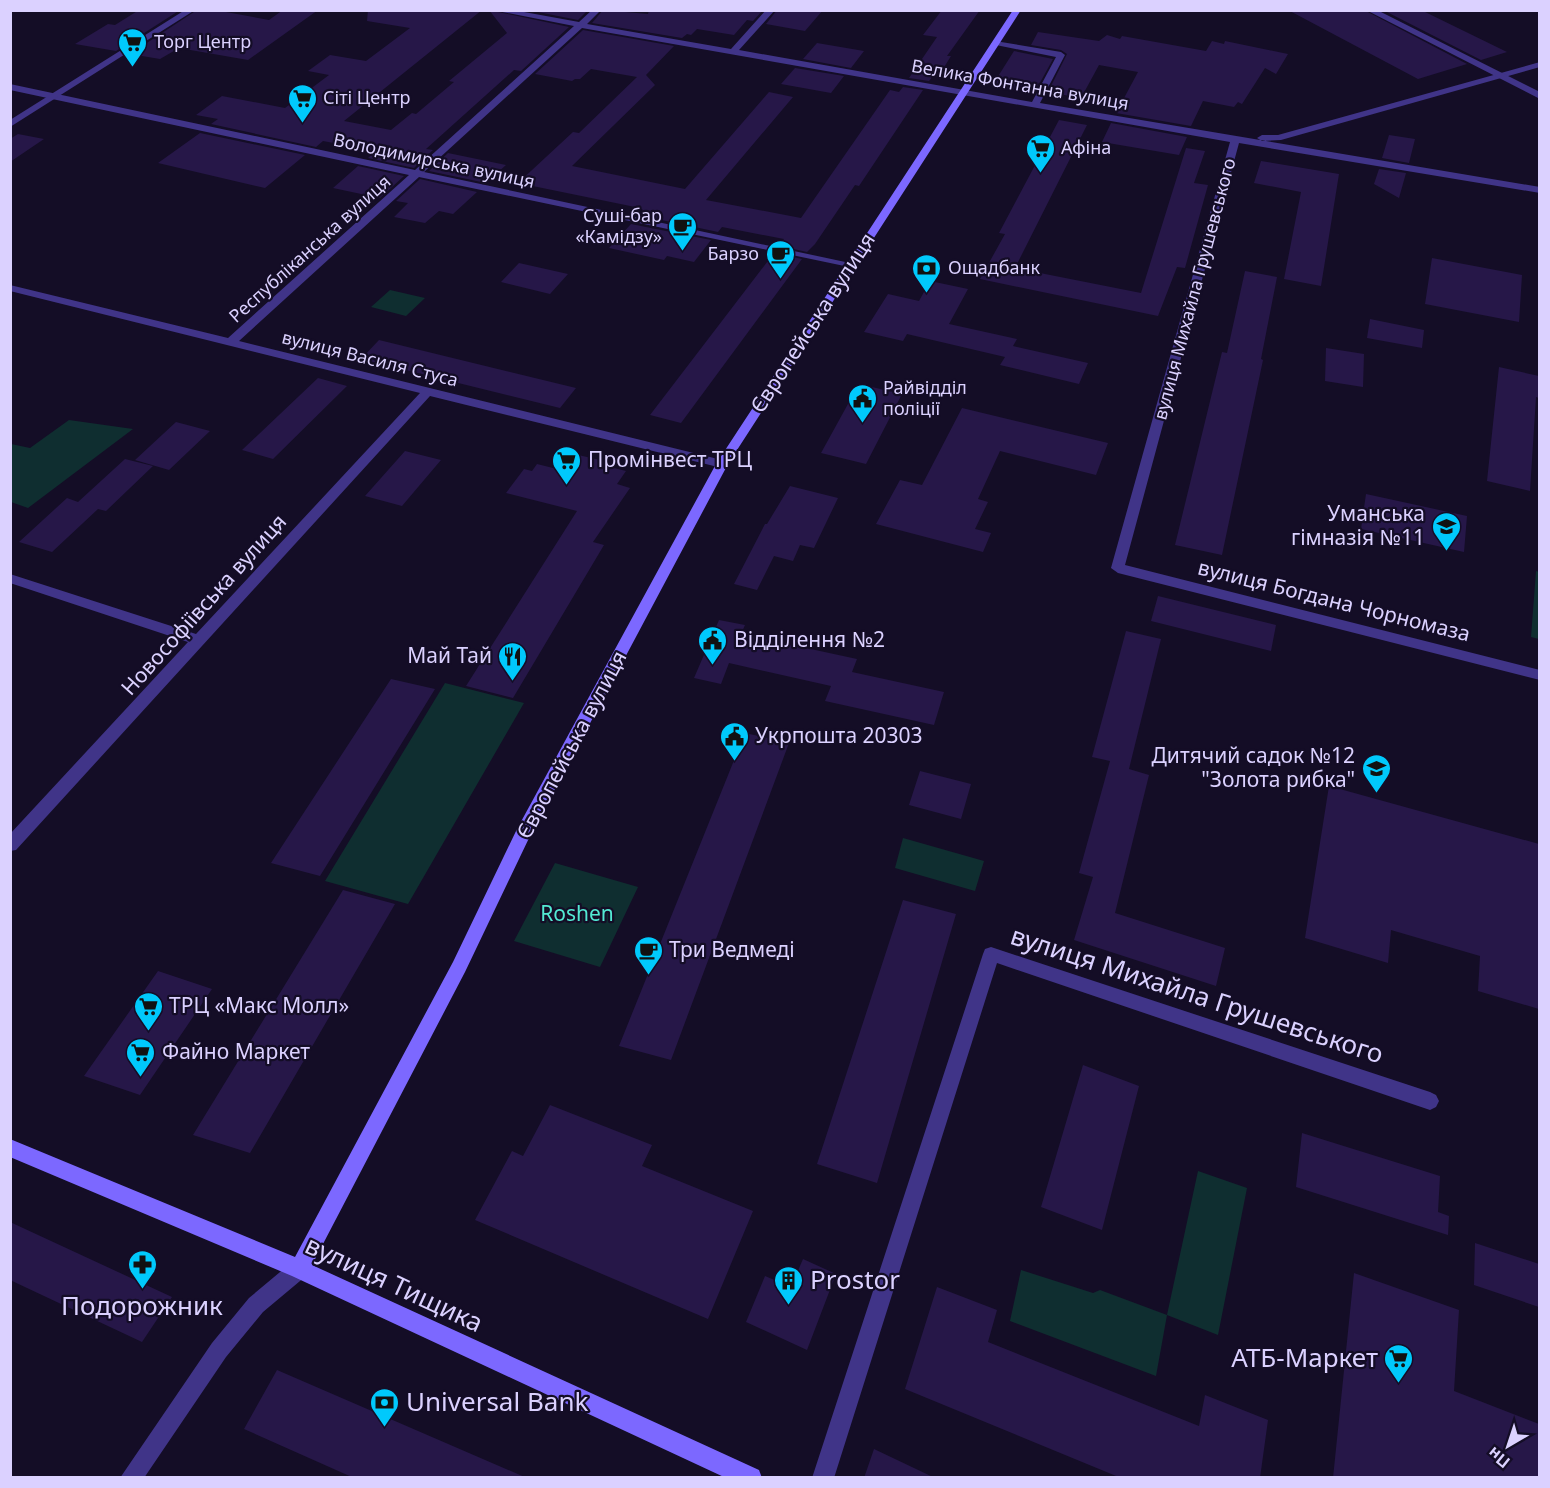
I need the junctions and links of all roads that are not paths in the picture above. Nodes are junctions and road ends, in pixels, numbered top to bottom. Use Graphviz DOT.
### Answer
graph roads {
  1 [pos="191,10"];
  2 [pos="496,10"];
  3 [pos="597,10"];
  4 [pos="771,10"];
  5 [pos="1017,10"];
  6 [pos="1370,10"];
  7 [pos="581,25"];
  8 [pos="995,44"];
  9 [pos="733,51"];
  10 [pos="1539,64"];
  11 [pos="1499,74"];
  12 [pos="10,87"];
  13 [pos="964,91"];
  14 [pos="54,96"];
  15 [pos="1539,96"];
  16 [pos="1035,104"];
  17 [pos="10,124"];
  18 [pos="1235,140"];
  19 [pos="417,174"];
  20 [pos="1539,190"];
  21 [pos="850,266"];
  22 [pos="10,288"];
  23 [pos="231,342"];
  24 [pos="426,392"];
  25 [pos="722,464"];
  26 [pos="1118,568"];
  27 [pos="10,578"];
  28 [pos="200,641"];
  29 [pos="1539,675"];
  30 [pos="10,845"];
  31 [pos="1430,1101"];
  32 [pos="10,1148"];
  33 [pos="299,1269"];
  34 [pos="131,1478"];
  35 [pos="751,1478"];
  36 [pos="823,1478"];
  1 -- 14 [label="street"];
  2 -- 7 [label="street, Велика Фонтанна вулиця"];
  3 -- 7 [label="street, Республіканська вулиця"];
  4 -- 9 [label="street"];
  5 -- 8 [label="main road, Європейська вулиця"];
  6 -- 11 [label="street"];
  7 -- 9 [label="street, Велика Фонтанна вулиця"];
  7 -- 19 [label="street, Республіканська вулиця"];
  8 -- 13 [label="main road, Європейська вулиця"];
  8 -- 16 [label="street"];
  9 -- 13 [label="street, Велика Фонтанна вулиця"];
  10 -- 11 [label="street, вулиця Михайла Грушевського"];
  11 -- 15 [label="street"];
  11 -- 18 [label="street, вулиця Михайла Грушевського"];
  12 -- 14 [label="street, Володимирська вулиця"];
  13 -- 16 [label="street, Велика Фонтанна вулиця"];
  13 -- 21 [label="main road, Європейська вулиця"];
  14 -- 17 [label="street"];
  14 -- 19 [label="street, Володимирська вулиця"];
  16 -- 18 [label="street, Велика Фонтанна вулиця"];
  18 -- 20 [label="street, Велика Фонтанна вулиця"];
  18 -- 26 [label="street, вулиця Михайла Грушевського"];
  19 -- 21 [label="street, Володимирська вулиця"];
  19 -- 23 [label="street, Республіканська вулиця"];
  21 -- 25 [label="main road, Європейська вулиця"];
  22 -- 23 [label="street, вулиця Василя Стуса"];
  23 -- 24 [label="street, вулиця Василя Стуса"];
  24 -- 25 [label="street, вулиця Василя Стуса"];
  24 -- 28 [label="street, Новософіївська вулиця"];
  25 -- 33 [label="main road, Європейська вулиця"];
  26 -- 29 [label="street, вулиця Богдана Чорномаза"];
  27 -- 28 [label="street"];
  28 -- 30 [label="street, Новософіївська вулиця"];
  31 -- 36 [label="street, вулиця Михайла Грушевського"];
  32 -- 33 [label="main road, вулиця Тищика"];
  33 -- 34 [label="street, Європейська вулиця"];
  33 -- 35 [label="main road, вулиця Тищика"];
}
